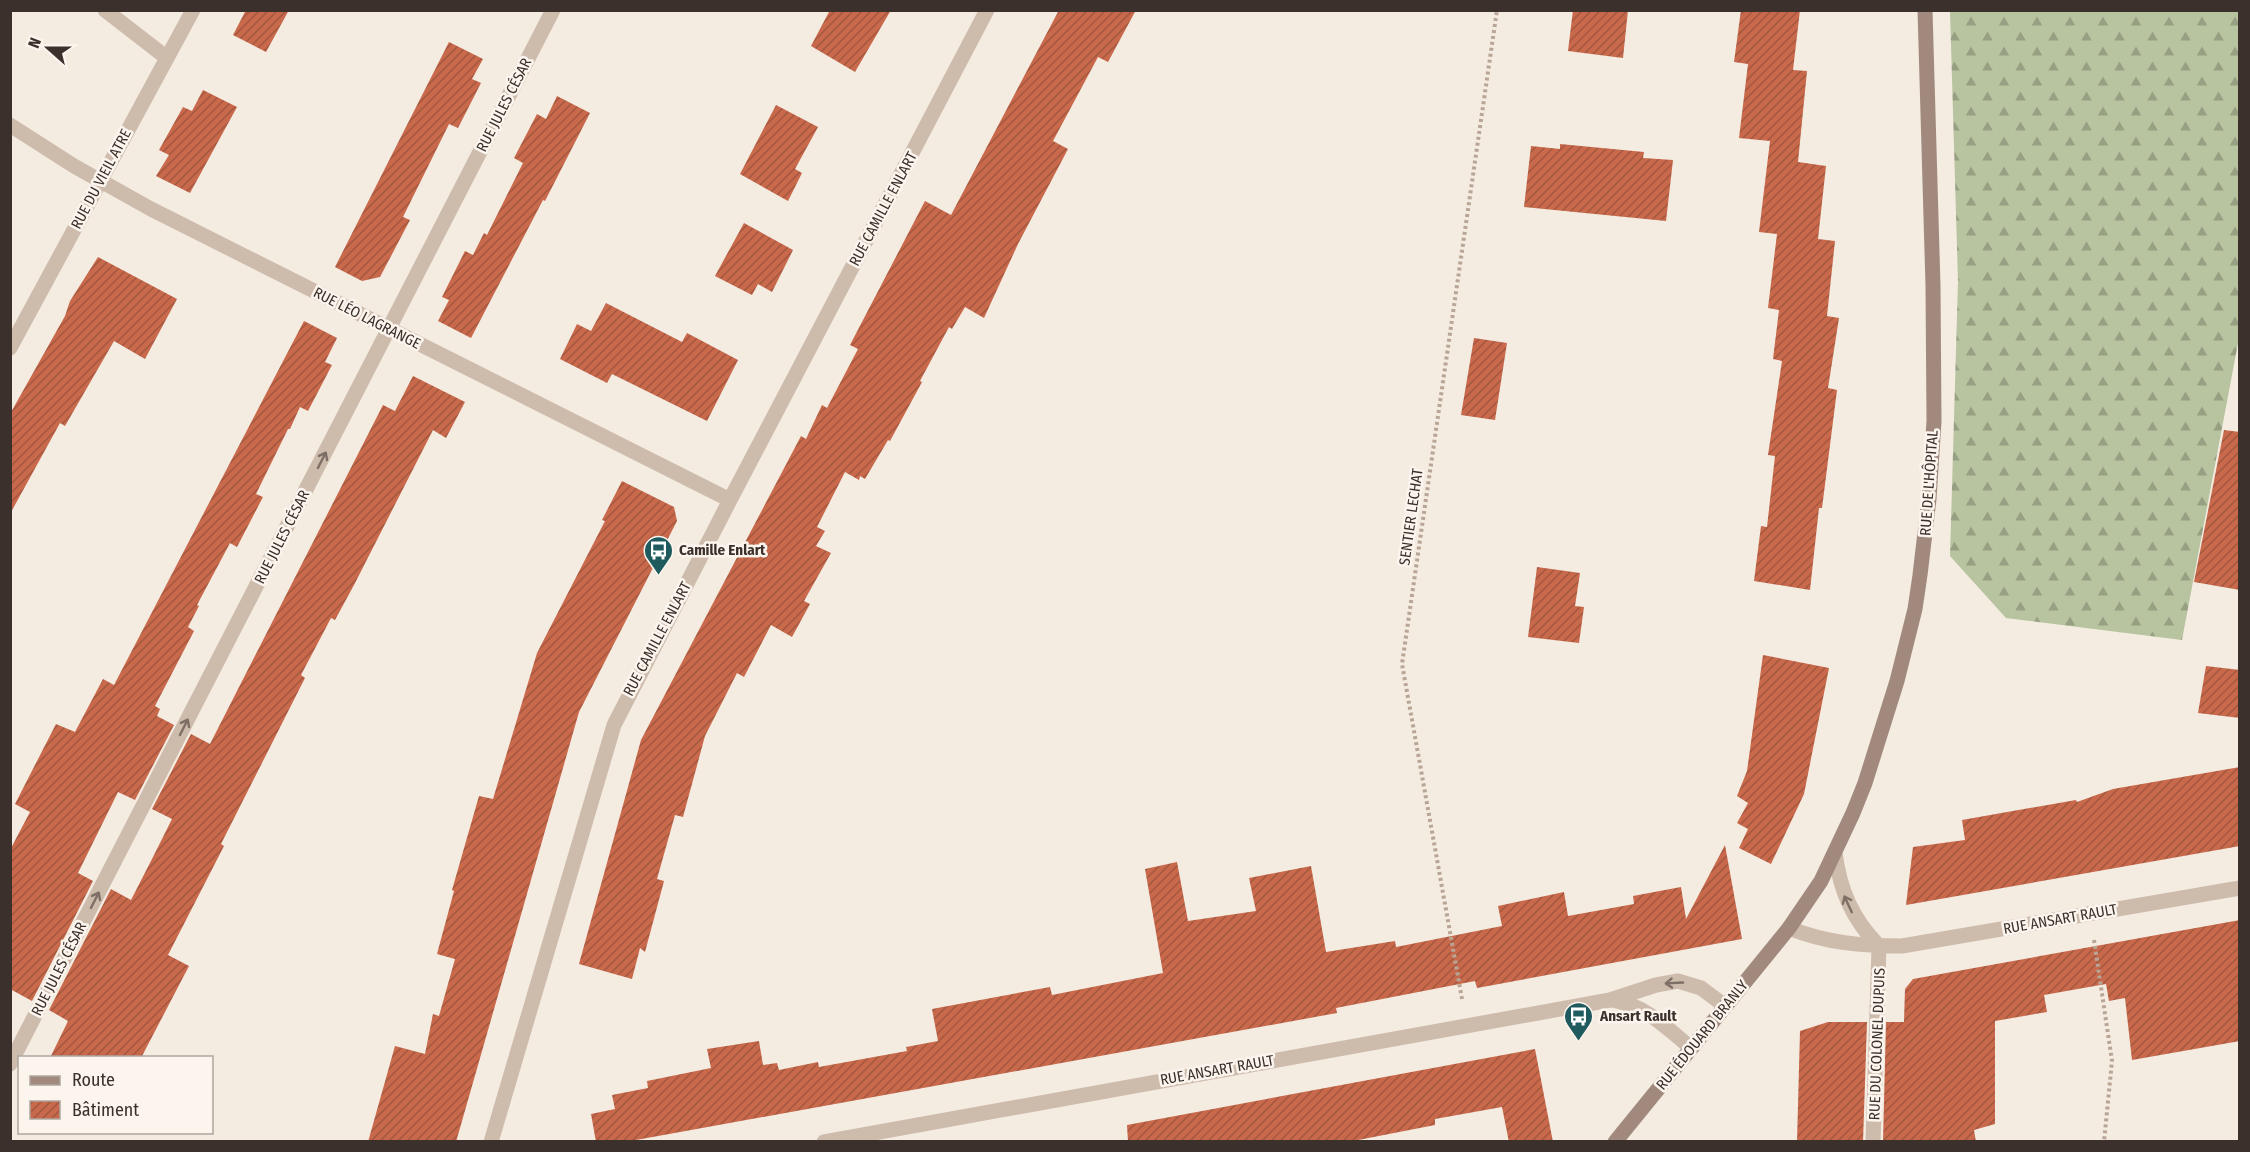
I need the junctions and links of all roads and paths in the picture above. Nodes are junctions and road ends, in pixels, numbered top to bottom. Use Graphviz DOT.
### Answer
graph roads {
  1 [pos="105,10"];
  2 [pos="193,10"];
  3 [pos="553,10"];
  4 [pos="987,10"];
  5 [pos="1497,10"];
  6 [pos="1925,10"];
  7 [pos="167,58"];
  8 [pos="10,125"];
  9 [pos="100,181"];
  10 [pos="389,329"];
  11 [pos="10,348"];
  12 [pos="730,500"];
  13 [pos="1835,853"];
  14 [pos="2240,888"];
  15 [pos="2090,914"];
  16 [pos="1789,928"];
  17 [pos="1880,946"];
  18 [pos="1610,1000"];
  19 [pos="1725,1006"];
  20 [pos="1467,1026"];
  21 [pos="1690,1048"];
  22 [pos="10,1064"];
  23 [pos="491,1142"];
  24 [pos="824,1142"];
  25 [pos="1616,1142"];
  26 [pos="1873,1142"];
  27 [pos="2104,1142"];
  1 -- 7 [label="street"];
  2 -- 7 [label="street, RUE DU VIEIL ATRE"];
  3 -- 10 [label="street, RUE JULES CÉSAR"];
  4 -- 12 [label="street, RUE CAMILLE ENLART"];
  5 -- 20 [label="path, SENTIER LECHAT"];
  6 -- 13 [label="street, RUE DE L'HÔPITAL"];
  7 -- 9 [label="street, RUE DU VIEIL ATRE"];
  8 -- 9 [label="street, RUE LÉO LAGRANGE"];
  9 -- 10 [label="street, RUE LÉO LAGRANGE"];
  9 -- 11 [label="street, RUE DU VIEIL ATRE"];
  10 -- 12 [label="street, RUE LÉO LAGRANGE"];
  22 -- 10 [label="street, RUE JULES CÉSAR, one-way"];
  12 -- 23 [label="street, RUE CAMILLE ENLART"];
  13 -- 16 [label="street, RUE DE L'HÔPITAL"];
  17 -- 13 [label="street, one-way"];
  14 -- 15 [label="street, RUE ANSART RAULT"];
  15 -- 17 [label="street, RUE ANSART RAULT"];
  15 -- 27 [label="path"];
  16 -- 17 [label="street, RUE ANSART RAULT"];
  16 -- 19 [label="street, RUE ÉDOUARD BRANLY"];
  17 -- 26 [label="street, RUE DU COLONEL DUPUIS"];
  19 -- 18 [label="street, RUE ANSART RAULT, one-way"];
  18 -- 20 [label="street, RUE ANSART RAULT"];
  18 -- 21 [label="street, RUE ANSART RAULT"];
  19 -- 21 [label="street, RUE ÉDOUARD BRANLY"];
  20 -- 24 [label="street, RUE ANSART RAULT"];
  21 -- 25 [label="street, RUE ÉDOUARD BRANLY"];
}
